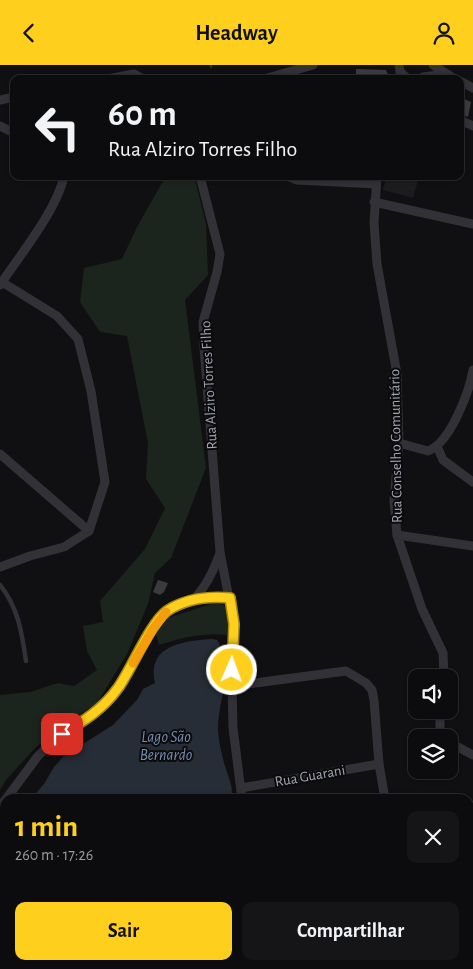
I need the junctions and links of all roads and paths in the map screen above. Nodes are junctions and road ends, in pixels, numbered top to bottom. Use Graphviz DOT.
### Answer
graph roads {
  1 [pos="313,65"];
  2 [pos="433,65"];
  3 [pos="446,74"];
  4 [pos="278,75"];
  5 [pos="440,75"];
  6 [pos="63,180"];
  7 [pos="201,180"];
  8 [pos="297,180"];
  9 [pos="376,180"];
  10 [pos="374,202"];
  11 [pos="473,224"];
  12 [pos="1,283"];
  13 [pos="473,376"];
  14 [pos="399,443"];
  15 [pos="437,447"];
  16 [pos="0,454"];
  17 [pos="473,482"];
  18 [pos="89,531"];
  19 [pos="397,535"];
  20 [pos="473,546"];
  21 [pos="220,552"];
  22 [pos="0,567"];
  23 [pos="0,585"];
  24 [pos="230,598"];
  25 [pos="193,600"];
  26 [pos="26,661"];
  27 [pos="444,669"];
  28 [pos="232,686"];
  29 [pos="458,747"];
  30 [pos="473,755"];
  31 [pos="379,764"];
  32 [pos="241,788"];
  33 [pos="10,794"];
  34 [pos="242,794"];
  35 [pos="384,794"];
  1 -- 4 [label="street"];
  2 -- 3 [label="street"];
  3 -- 5 [label="street"];
  6 -- 12 [label="street"];
  7 -- 21 [label="street, Rua Alziro Torres Filho"];
  8 -- 9 [label="street"];
  9 -- 10 [label="street, Rua Conselho Comunitário"];
  10 -- 11 [label="street"];
  10 -- 14 [label="street, Rua Conselho Comunitário"];
  12 -- 18 [label="street"];
  13 -- 15 [label="street"];
  14 -- 15 [label="street"];
  14 -- 19 [label="street, Rua Conselho Comunitário"];
  15 -- 17 [label="street"];
  16 -- 18 [label="street"];
  18 -- 22 [label="street"];
  19 -- 20 [label="street"];
  19 -- 27 [label="street, Rua Conselho Comunitário"];
  21 -- 24 [label="street, Rua Alziro Torres Filho"];
  21 -- 25 [label="street"];
  23 -- 26 [label="lane"];
  24 -- 25 [label="street"];
  24 -- 28 [label="street, Rua Alziro Torres Filho"];
  25 -- 33 [label="street"];
  28 -- 31 [label="street"];
  28 -- 32 [label="street, Rua Alziro Torres Filho"];
  29 -- 30 [label="street"];
  31 -- 32 [label="street, Rua Guarani"];
  31 -- 35 [label="street"];
  32 -- 34 [label="street, Rua Alziro Torres Filho"];
}
